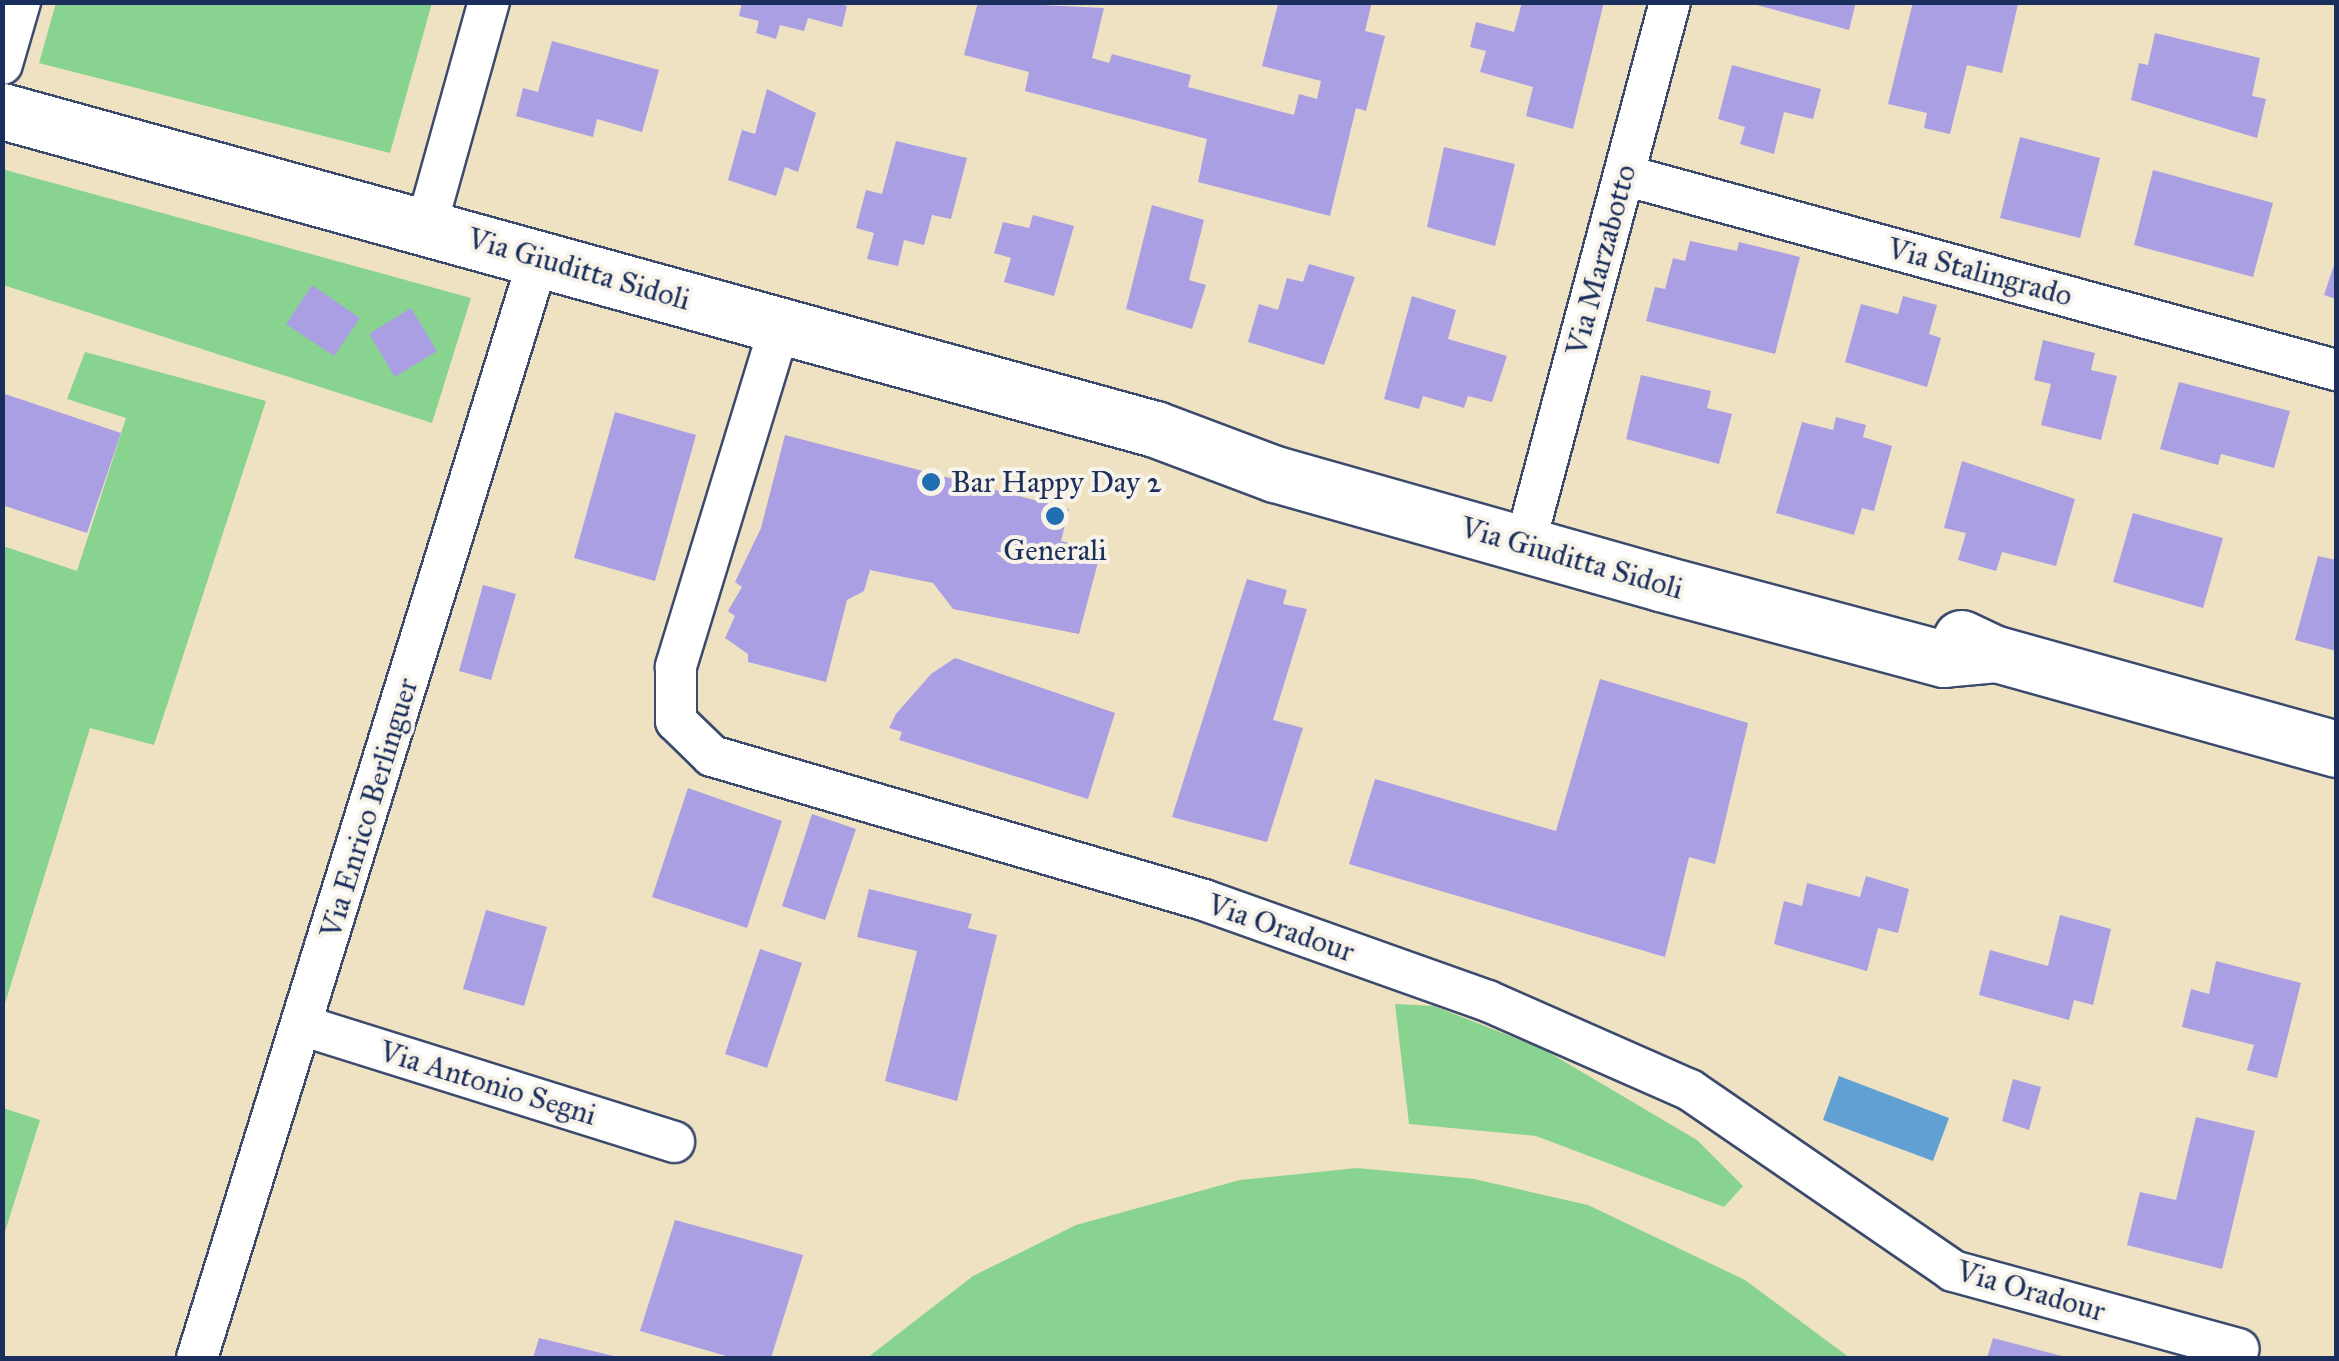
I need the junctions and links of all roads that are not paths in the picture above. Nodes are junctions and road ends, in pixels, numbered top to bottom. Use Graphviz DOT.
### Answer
graph roads {
  1 [pos="20,2"];
  2 [pos="490,2"];
  3 [pos="1670,2"];
  4 [pos="2,64"];
  5 [pos="2,111"];
  6 [pos="1624,175"];
  7 [pos="426,226"];
  8 [pos="540,257"];
  9 [pos="780,326"];
  10 [pos="2336,370"];
  11 [pos="1155,429"];
  12 [pos="1532,518"];
  13 [pos="1996,654"];
  14 [pos="2336,749"];
  15 [pos="301,1025"];
  16 [pos="674,1142"];
  17 [pos="2239,1348"];
  18 [pos="198,1358"];
  1 -- 4 [label="street"];
  2 -- 7 [label="street"];
  3 -- 6 [label="street, Via Marzabotto"];
  5 -- 7 [label="street, Via Giuditta Sidoli"];
  6 -- 10 [label="street, Via Stalingrado"];
  6 -- 12 [label="street, Via Marzabotto"];
  7 -- 8 [label="street, Via Giuditta Sidoli"];
  8 -- 9 [label="street, Via Giuditta Sidoli"];
  8 -- 15 [label="street, Via Enrico Berlinguer"];
  9 -- 11 [label="street, Via Giuditta Sidoli"];
  9 -- 17 [label="street, Via Oradour"];
  11 -- 12 [label="street, Via Giuditta Sidoli"];
  11 -- 13 [label="street, Via Giuditta Sidoli"];
  12 -- 13 [label="street, Via Giuditta Sidoli"];
  13 -- 14 [label="street, Via Giuditta Sidoli"];
  15 -- 16 [label="street, Via Antonio Segni"];
  15 -- 18 [label="street, Via Enrico Berlinguer"];
}
